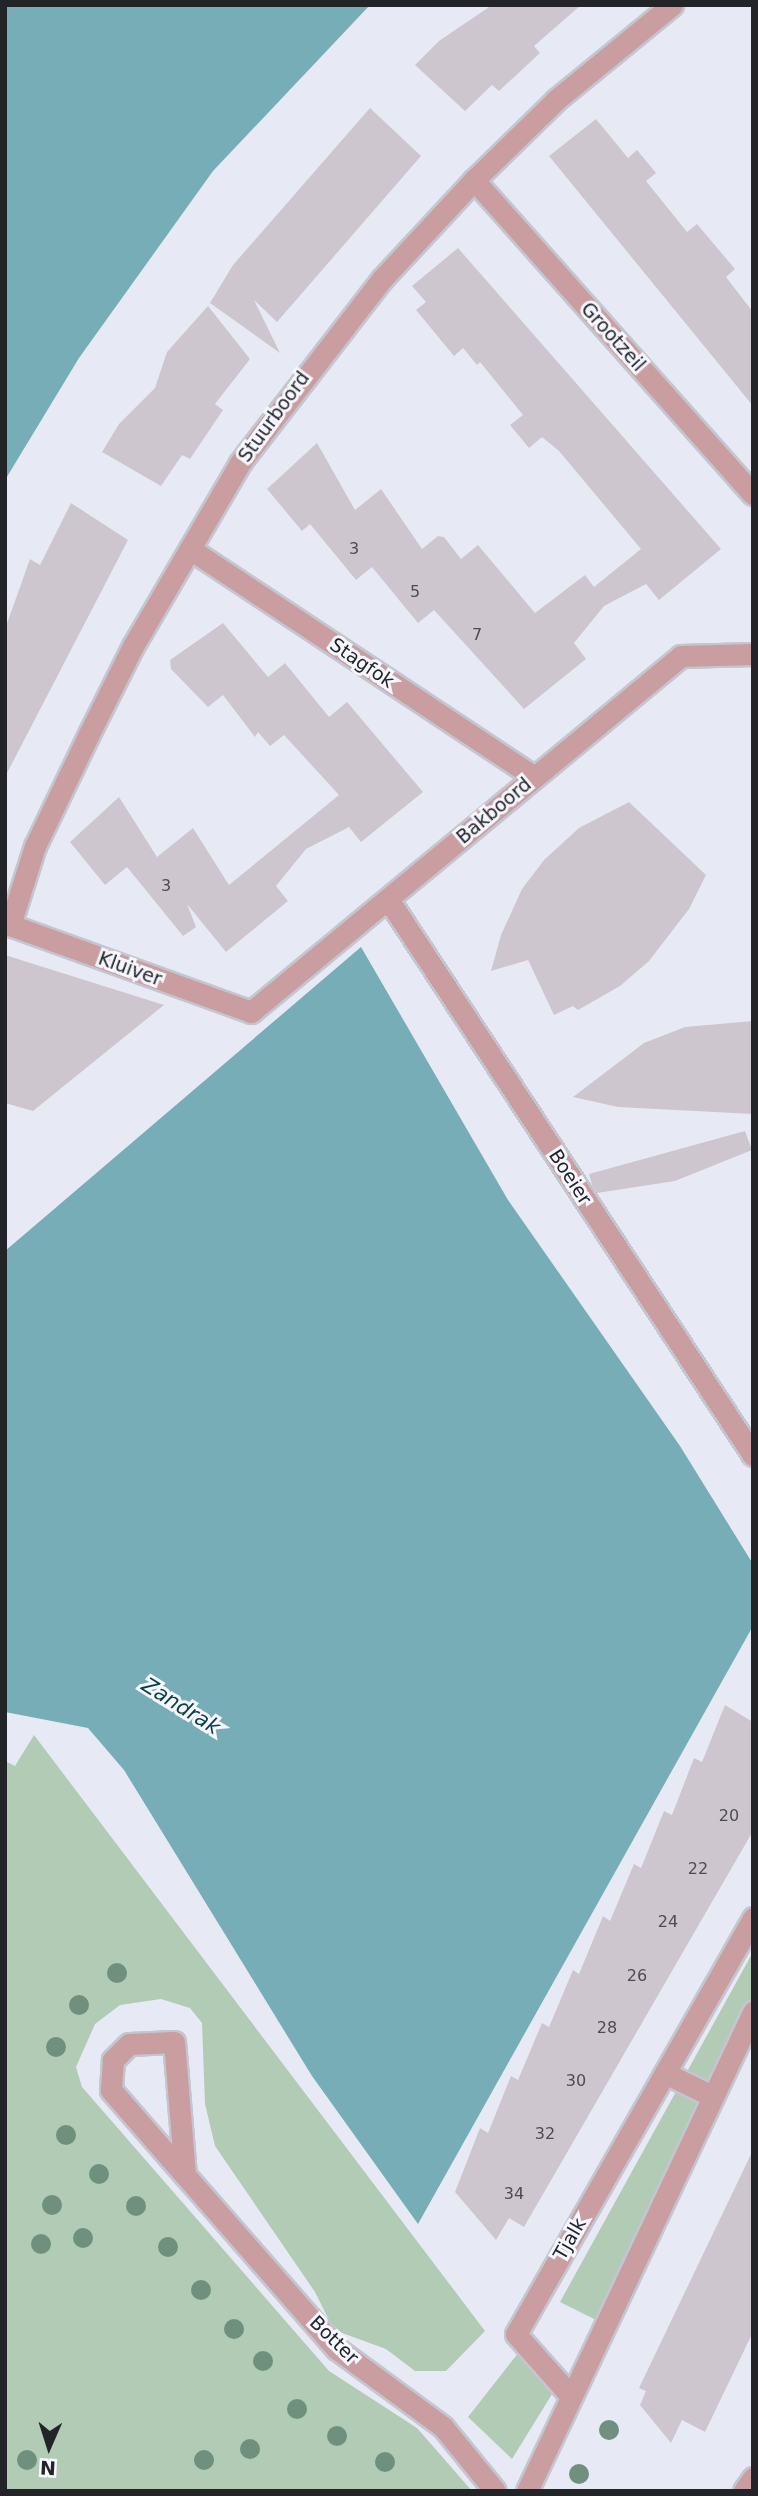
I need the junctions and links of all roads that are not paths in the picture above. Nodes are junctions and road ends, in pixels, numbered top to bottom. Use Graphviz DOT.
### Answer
graph roads {
  1 [pos="672,5"];
  2 [pos="474,180"];
  3 [pos="753,494"];
  4 [pos="190,549"];
  5 [pos="753,654"];
  6 [pos="534,777"];
  7 [pos="388,899"];
  8 [pos="10,925"];
  9 [pos="251,1012"];
  10 [pos="753,1455"];
  11 [pos="753,1919"];
  12 [pos="753,2012"];
  13 [pos="665,2073"];
  14 [pos="712,2096"];
  15 [pos="186,2175"];
  16 [pos="569,2394"];
  17 [pos="753,2478"];
  18 [pos="495,2491"];
  19 [pos="527,2491"];
  20 [pos="744,2491"];
  1 -- 2 [label="street, Stuurboord"];
  2 -- 3 [label="street, Grootzeil"];
  2 -- 4 [label="street, Stuurboord"];
  4 -- 6 [label="street, Stagfok"];
  4 -- 8 [label="street, Stuurboord"];
  5 -- 6 [label="street, Bakboord"];
  6 -- 7 [label="street, Bakboord"];
  7 -- 9 [label="street, Bakboord"];
  7 -- 10 [label="street, Boeier"];
  8 -- 9 [label="street, Kluiver"];
  11 -- 13 [label="street, Tjalk"];
  12 -- 14 [label="street"];
  13 -- 14 [label="street"];
  13 -- 16 [label="street, Tjalk"];
  14 -- 16 [label="street"];
  15 -- 15 [label="street, Botter"];
  15 -- 18 [label="street, Botter"];
  16 -- 19 [label="street"];
  17 -- 20 [label="street"];
}
